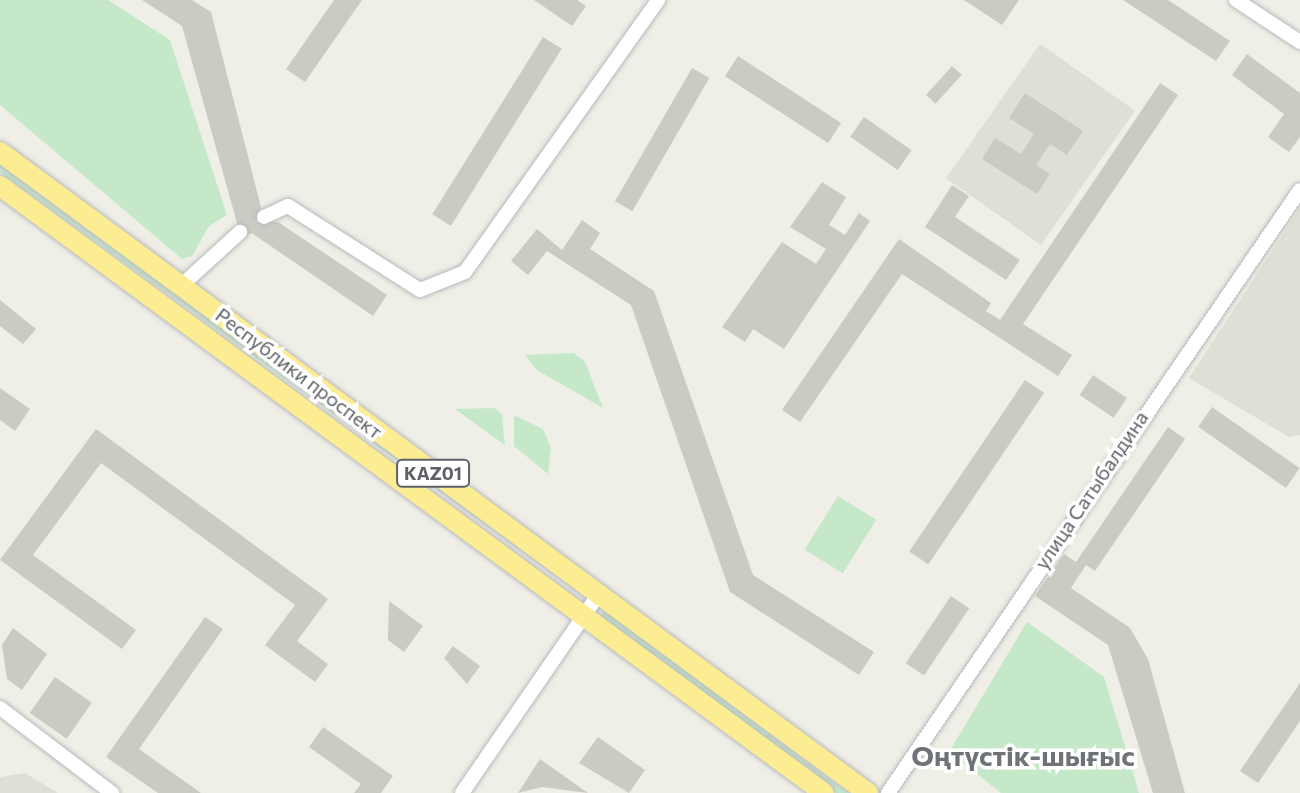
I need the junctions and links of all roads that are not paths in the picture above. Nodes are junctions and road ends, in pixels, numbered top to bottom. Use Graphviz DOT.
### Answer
graph roads {
  1 [pos="658,0"];
  2 [pos="1236,0"];
  3 [pos="1300,42"];
  4 [pos="0,152"];
  5 [pos="0,186"];
  6 [pos="1300,190"];
  7 [pos="264,217"];
  8 [pos="240,232"];
  9 [pos="182,285"];
  10 [pos="598,595"];
  11 [pos="582,616"];
  12 [pos="0,708"];
  13 [pos="112,793"];
  14 [pos="462,793"];
  15 [pos="824,793"];
  16 [pos="868,793"];
  17 [pos="888,793"];
  1 -- 7 [label="street"];
  2 -- 3 [label="street"];
  4 -- 9 [label="highway, Республики проспект / KАZ01"];
  5 -- 11 [label="highway, Республики проспект / KАZ01"];
  6 -- 17 [label="street, улица Сатыбалдина"];
  8 -- 9 [label="street"];
  9 -- 10 [label="highway, Республики проспект / KАZ01"];
  10 -- 11 [label="street"];
  10 -- 16 [label="highway, Республики проспект / KАZ01"];
  11 -- 14 [label="street"];
  11 -- 15 [label="highway, Республики проспект / KАZ01"];
  12 -- 13 [label="street"];
}
